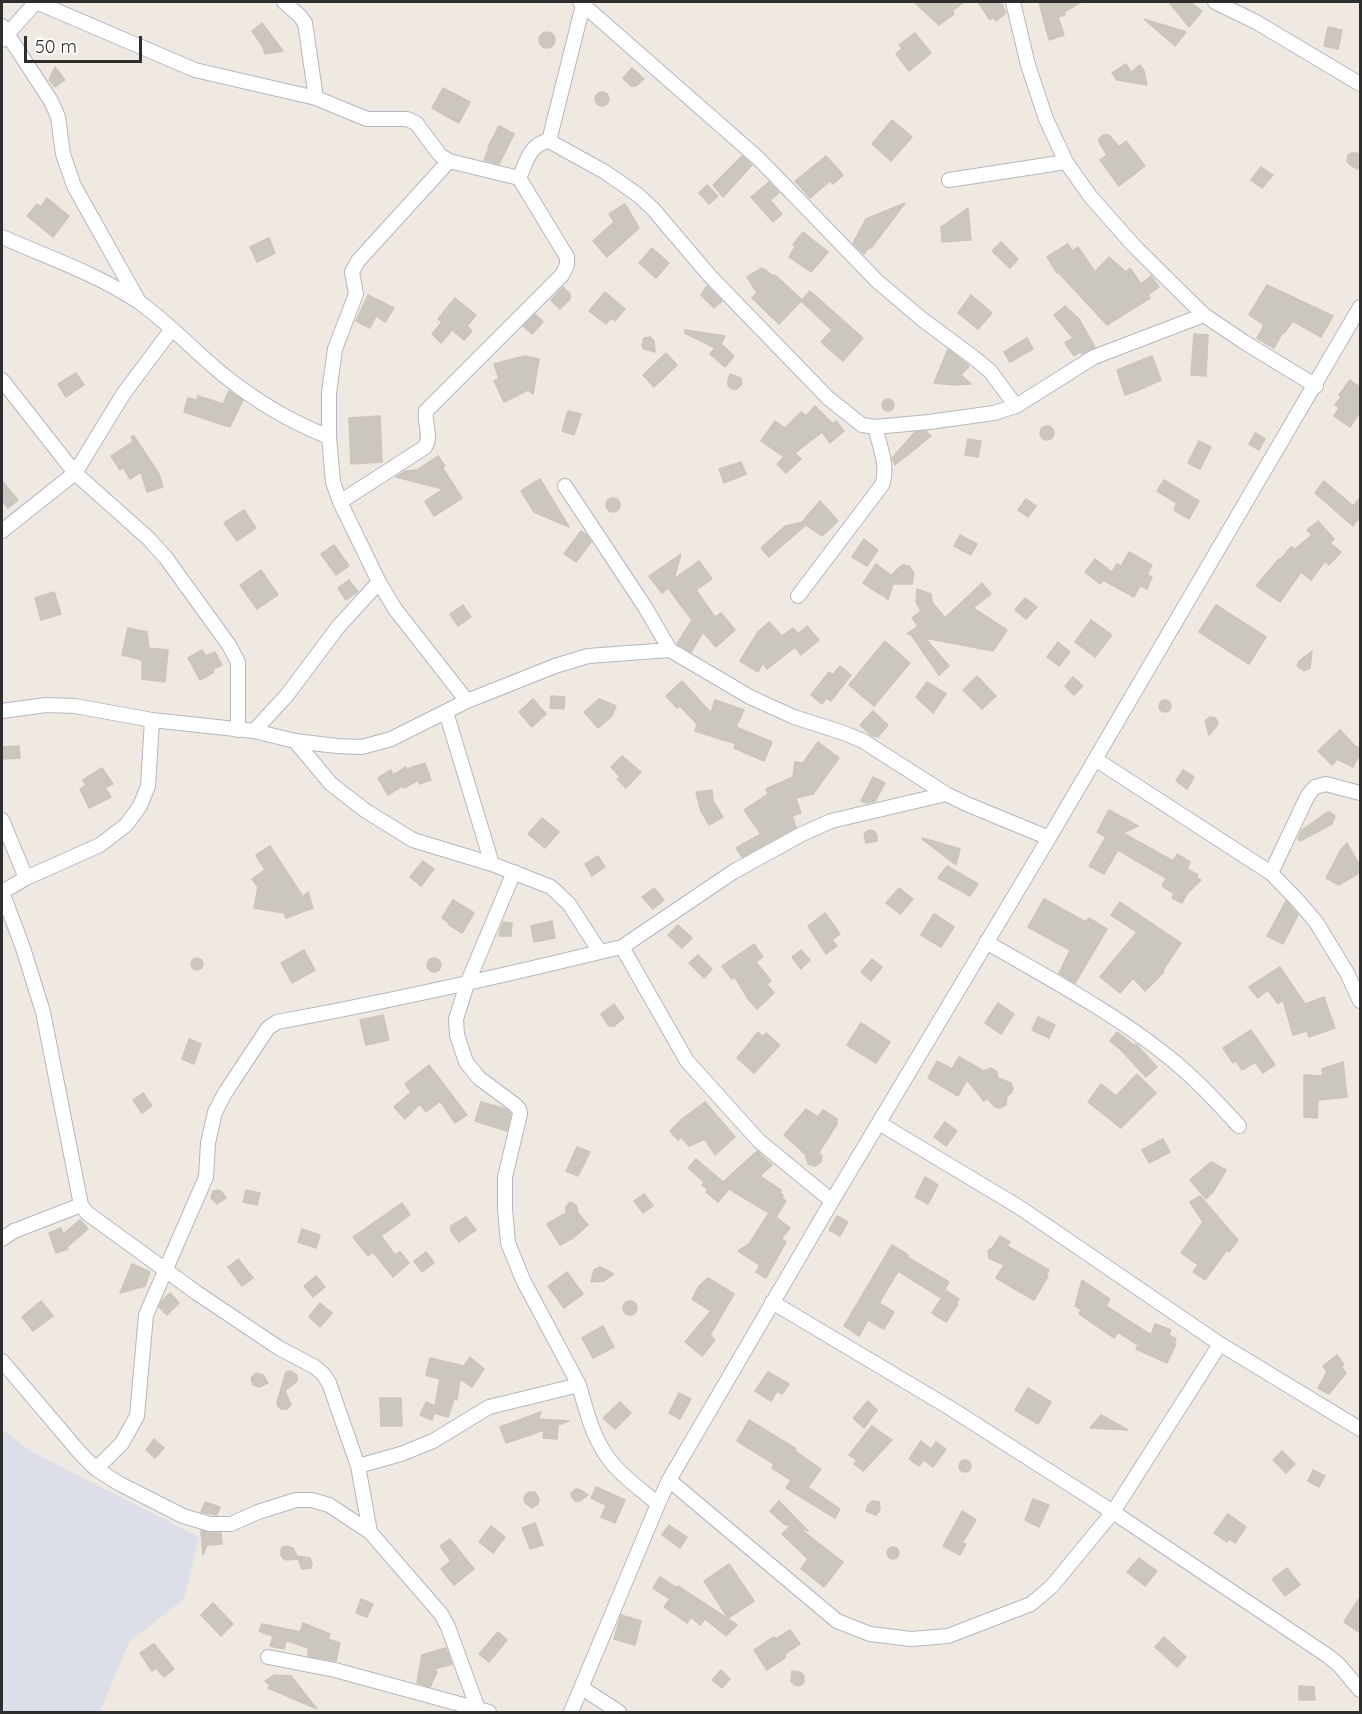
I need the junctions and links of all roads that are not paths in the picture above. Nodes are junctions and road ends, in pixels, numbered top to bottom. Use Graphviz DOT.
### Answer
graph roads {
  1 [pos="36,2"];
  2 [pos="284,2"];
  3 [pos="1013,2"];
  4 [pos="1215,2"];
  5 [pos="582,3"];
  6 [pos="4,33"];
  7 [pos="1360,84"];
  8 [pos="316,98"];
  9 [pos="549,141"];
  10 [pos="449,162"];
  11 [pos="1066,162"];
  12 [pos="519,178"];
  13 [pos="949,180"];
  14 [pos="2,237"];
  15 [pos="139,302"];
  16 [pos="1360,307"];
  17 [pos="1204,315"];
  18 [pos="172,329"];
  19 [pos="2,380"];
  20 [pos="1316,386"];
  21 [pos="1016,406"];
  22 [pos="875,427"];
  23 [pos="329,437"];
  24 [pos="75,473"];
  25 [pos="565,486"];
  26 [pos="339,502"];
  27 [pos="2,531"];
  28 [pos="379,582"];
  29 [pos="798,596"];
  30 [pos="670,650"];
  31 [pos="467,701"];
  32 [pos="2,711"];
  33 [pos="446,712"];
  34 [pos="152,720"];
  35 [pos="238,730"];
  36 [pos="254,731"];
  37 [pos="295,741"];
  38 [pos="1095,759"];
  39 [pos="1360,793"];
  40 [pos="946,794"];
  41 [pos="2,820"];
  42 [pos="1049,838"];
  43 [pos="492,864"];
  44 [pos="514,872"];
  45 [pos="1271,873"];
  46 [pos="26,878"];
  47 [pos="2,892"];
  48 [pos="986,942"];
  49 [pos="622,947"];
  50 [pos="600,952"];
  51 [pos="467,984"];
  52 [pos="1360,1000"];
  53 [pos="879,1123"];
  54 [pos="1239,1126"];
  55 [pos="832,1201"];
  56 [pos="81,1205"];
  57 [pos="2,1239"];
  58 [pos="165,1271"];
  59 [pos="772,1302"];
  60 [pos="1220,1344"];
  61 [pos="2,1361"];
  62 [pos="579,1386"];
  63 [pos="1360,1429"];
  64 [pos="358,1466"];
  65 [pos="96,1469"];
  66 [pos="669,1480"];
  67 [pos="658,1504"];
  68 [pos="1113,1512"];
  69 [pos="370,1532"];
  70 [pos="268,1657"];
  71 [pos="582,1688"];
  72 [pos="1360,1690"];
  73 [pos="483,1711"];
  74 [pos="571,1713"];
  75 [pos="620,1713"];
  1 -- 6 [label="street"];
  1 -- 8 [label="street"];
  2 -- 8 [label="street"];
  3 -- 11 [label="street"];
  4 -- 7 [label="street"];
  5 -- 9 [label="street"];
  5 -- 21 [label="street"];
  6 -- 15 [label="street"];
  8 -- 10 [label="street"];
  9 -- 12 [label="street"];
  9 -- 22 [label="street"];
  10 -- 12 [label="street"];
  10 -- 23 [label="street"];
  11 -- 13 [label="street"];
  11 -- 17 [label="street"];
  12 -- 26 [label="street"];
  14 -- 15 [label="street"];
  15 -- 18 [label="street"];
  16 -- 20 [label="street"];
  17 -- 20 [label="street"];
  17 -- 21 [label="street"];
  18 -- 23 [label="street"];
  18 -- 24 [label="street"];
  19 -- 24 [label="street"];
  20 -- 38 [label="street"];
  21 -- 22 [label="street"];
  22 -- 29 [label="street"];
  23 -- 26 [label="street"];
  24 -- 27 [label="street"];
  24 -- 35 [label="street"];
  25 -- 30 [label="street"];
  26 -- 28 [label="street"];
  28 -- 31 [label="street"];
  28 -- 36 [label="street"];
  30 -- 31 [label="street"];
  30 -- 40 [label="street"];
  31 -- 33 [label="street"];
  32 -- 34 [label="street"];
  33 -- 37 [label="street"];
  33 -- 43 [label="street"];
  34 -- 35 [label="street"];
  34 -- 46 [label="street"];
  35 -- 36 [label="street"];
  36 -- 37 [label="street"];
  37 -- 43 [label="street"];
  38 -- 42 [label="street"];
  38 -- 45 [label="street"];
  39 -- 45 [label="street"];
  40 -- 42 [label="street"];
  40 -- 49 [label="street"];
  41 -- 46 [label="street"];
  42 -- 48 [label="street"];
  43 -- 44 [label="street"];
  44 -- 50 [label="street"];
  44 -- 51 [label="street"];
  45 -- 52 [label="street"];
  46 -- 47 [label="street"];
  47 -- 56 [label="street"];
  48 -- 53 [label="street"];
  48 -- 54 [label="street"];
  49 -- 50 [label="street"];
  49 -- 55 [label="street"];
  50 -- 51 [label="street"];
  51 -- 58 [label="street"];
  51 -- 62 [label="street"];
  53 -- 55 [label="street"];
  53 -- 60 [label="street"];
  55 -- 59 [label="street"];
  56 -- 57 [label="street"];
  56 -- 58 [label="street"];
  58 -- 64 [label="street"];
  58 -- 65 [label="street"];
  59 -- 66 [label="street"];
  59 -- 68 [label="street"];
  60 -- 63 [label="street"];
  60 -- 68 [label="street"];
  61 -- 65 [label="street"];
  62 -- 64 [label="street"];
  62 -- 67 [label="street"];
  64 -- 69 [label="street"];
  65 -- 69 [label="street"];
  66 -- 67 [label="street"];
  66 -- 68 [label="street"];
  67 -- 71 [label="street"];
  68 -- 72 [label="street"];
  69 -- 73 [label="street"];
  70 -- 73 [label="street"];
  71 -- 74 [label="street"];
  71 -- 75 [label="street"];
}
